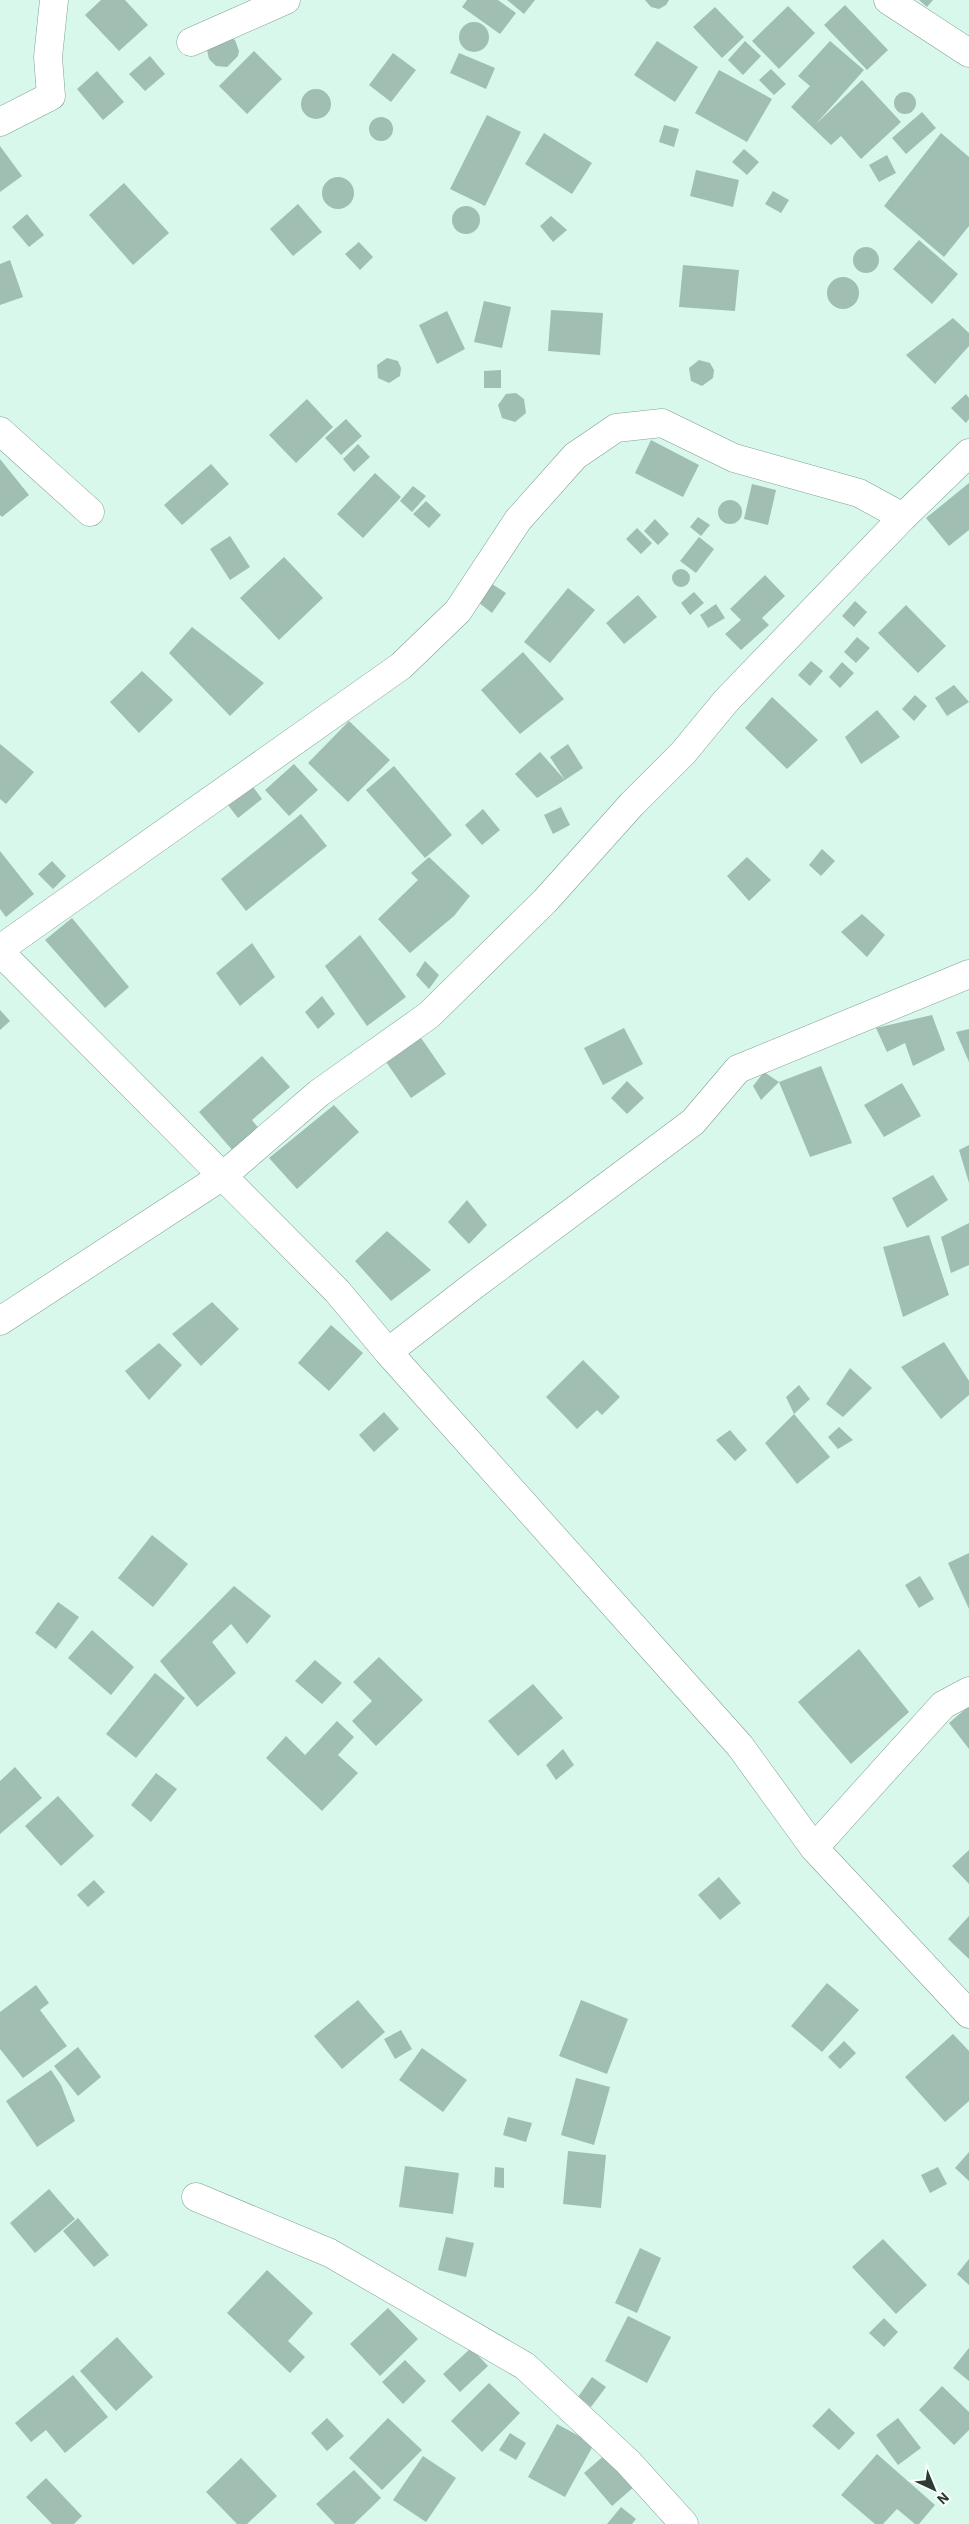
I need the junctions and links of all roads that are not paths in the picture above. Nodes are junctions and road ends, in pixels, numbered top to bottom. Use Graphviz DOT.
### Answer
graph roads {
  1 [pos="54,0"];
  2 [pos="286,0"];
  3 [pos="888,0"];
  4 [pos="191,42"];
  5 [pos="969,53"];
  6 [pos="0,122"];
  7 [pos="0,431"];
  8 [pos="969,453"];
  9 [pos="90,512"];
  10 [pos="903,517"];
  11 [pos="0,951"];
  12 [pos="969,974"];
  13 [pos="224,1176"];
  14 [pos="0,1321"];
  15 [pos="388,1352"];
  16 [pos="969,1690"];
  17 [pos="814,1848"];
  18 [pos="969,2014"];
  19 [pos="196,2197"];
  20 [pos="684,2524"];
  1 -- 6 [label="street"];
  2 -- 4 [label="street"];
  3 -- 5 [label="street"];
  7 -- 9 [label="street"];
  8 -- 10 [label="street"];
  10 -- 11 [label="street"];
  10 -- 13 [label="street"];
  11 -- 13 [label="street"];
  12 -- 15 [label="street"];
  13 -- 14 [label="street"];
  13 -- 15 [label="street"];
  15 -- 17 [label="street"];
  16 -- 17 [label="street"];
  17 -- 18 [label="street"];
  19 -- 20 [label="street"];
}
